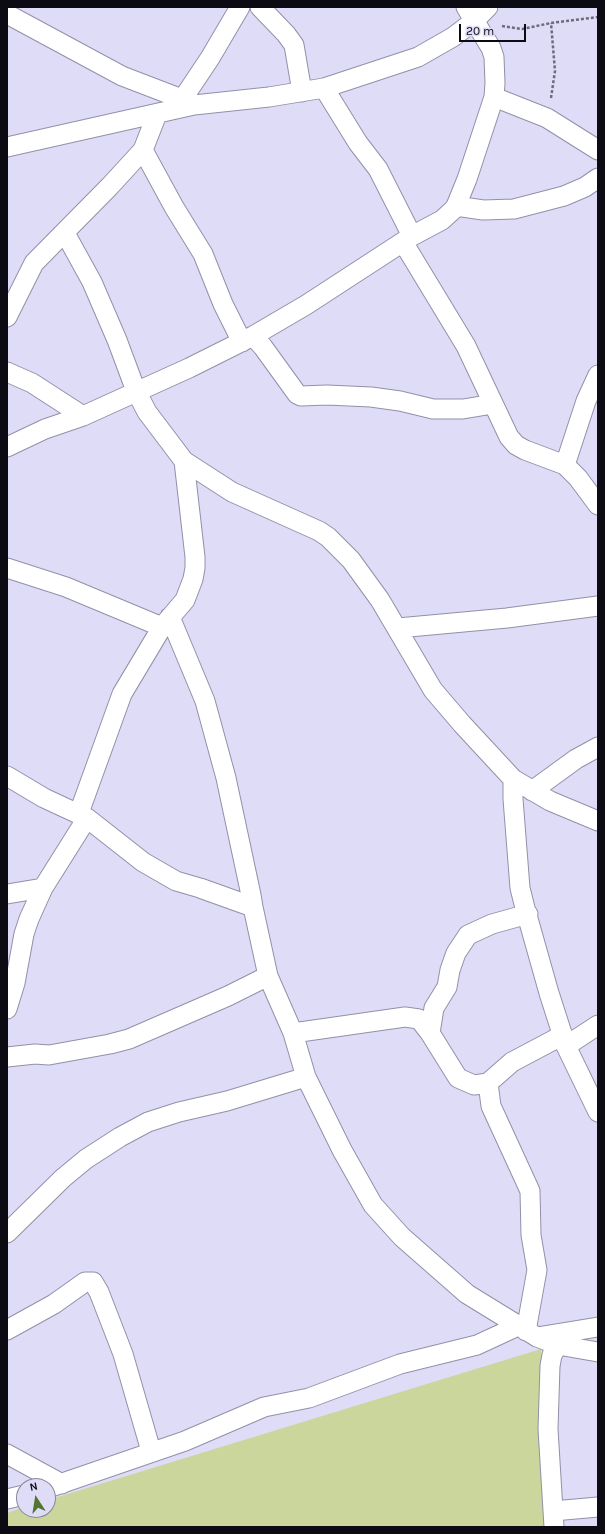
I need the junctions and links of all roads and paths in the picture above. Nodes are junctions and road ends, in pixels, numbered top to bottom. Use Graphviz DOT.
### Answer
graph roads {
  1 [pos="240,7"];
  2 [pos="260,7"];
  3 [pos="488,7"];
  4 [pos="7,14"];
  5 [pos="470,14"];
  6 [pos="598,17"];
  7 [pos="551,22"];
  8 [pos="324,88"];
  9 [pos="302,92"];
  10 [pos="494,97"];
  11 [pos="171,108"];
  12 [pos="547,118"];
  13 [pos="7,147"];
  14 [pos="143,150"];
  15 [pos="598,150"];
  16 [pos="598,178"];
  17 [pos="456,206"];
  18 [pos="65,232"];
  19 [pos="408,239"];
  20 [pos="7,317"];
  21 [pos="248,339"];
  22 [pos="7,372"];
  23 [pos="598,376"];
  24 [pos="136,391"];
  25 [pos="493,404"];
  26 [pos="83,416"];
  27 [pos="7,447"];
  28 [pos="184,461"];
  29 [pos="565,465"];
  30 [pos="598,505"];
  31 [pos="7,568"];
  32 [pos="598,606"];
  33 [pos="166,622"];
  34 [pos="398,628"];
  35 [pos="598,747"];
  36 [pos="7,776"];
  37 [pos="513,779"];
  38 [pos="532,790"];
  39 [pos="83,815"];
  40 [pos="598,821"];
  41 [pos="43,888"];
  42 [pos="7,894"];
  43 [pos="253,907"];
  44 [pos="528,914"];
  45 [pos="268,976"];
  46 [pos="7,1009"];
  47 [pos="598,1025"];
  48 [pos="430,1033"];
  49 [pos="293,1034"];
  50 [pos="565,1041"];
  51 [pos="7,1057"];
  52 [pos="306,1078"];
  53 [pos="488,1083"];
  54 [pos="598,1112"];
  55 [pos="7,1233"];
  56 [pos="598,1327"];
  57 [pos="7,1330"];
  58 [pos="527,1331"];
  59 [pos="558,1345"];
  60 [pos="598,1352"];
  61 [pos="151,1452"];
  62 [pos="7,1454"];
  63 [pos="43,1478"];
  64 [pos="56,1486"];
  65 [pos="598,1507"];
  66 [pos="554,1519"];
  1 -- 11 [label="street"];
  2 -- 9 [label="street"];
  3 -- 5 [label="street"];
  4 -- 11 [label="street"];
  5 -- 7 [label="path"];
  5 -- 8 [label="street"];
  5 -- 10 [label="street"];
  6 -- 7 [label="path"];
  7 -- 12 [label="path"];
  8 -- 9 [label="street"];
  8 -- 19 [label="street"];
  9 -- 11 [label="street"];
  10 -- 12 [label="street"];
  10 -- 17 [label="street"];
  11 -- 13 [label="street"];
  11 -- 14 [label="street"];
  12 -- 15 [label="street"];
  14 -- 18 [label="street"];
  14 -- 21 [label="street"];
  16 -- 17 [label="street"];
  17 -- 19 [label="street"];
  18 -- 20 [label="street"];
  18 -- 24 [label="street"];
  19 -- 21 [label="street"];
  19 -- 25 [label="street"];
  21 -- 24 [label="street"];
  21 -- 25 [label="street"];
  22 -- 26 [label="street"];
  23 -- 29 [label="street"];
  24 -- 26 [label="street"];
  24 -- 28 [label="street"];
  25 -- 29 [label="street"];
  26 -- 27 [label="street"];
  28 -- 33 [label="street"];
  28 -- 34 [label="street"];
  29 -- 30 [label="street"];
  31 -- 33 [label="street"];
  32 -- 34 [label="street"];
  33 -- 39 [label="street"];
  33 -- 43 [label="street"];
  34 -- 37 [label="street"];
  35 -- 38 [label="street"];
  36 -- 39 [label="street"];
  37 -- 38 [label="street"];
  37 -- 44 [label="street"];
  38 -- 40 [label="street"];
  39 -- 41 [label="street"];
  39 -- 43 [label="street"];
  41 -- 42 [label="street"];
  41 -- 46 [label="street"];
  43 -- 45 [label="street"];
  44 -- 48 [label="street"];
  44 -- 50 [label="street"];
  45 -- 49 [label="street"];
  45 -- 51 [label="street"];
  47 -- 50 [label="street"];
  48 -- 49 [label="street"];
  48 -- 53 [label="street"];
  49 -- 52 [label="street"];
  50 -- 53 [label="street"];
  50 -- 54 [label="street"];
  52 -- 55 [label="street"];
  52 -- 58 [label="street"];
  53 -- 58 [label="street"];
  56 -- 58 [label="street"];
  57 -- 61 [label="street"];
  58 -- 59 [label="street"];
  58 -- 61 [label="street"];
  59 -- 60 [label="street"];
  59 -- 66 [label="street"];
  61 -- 64 [label="street"];
  62 -- 63 [label="street"];
  65 -- 66 [label="street"];
}
